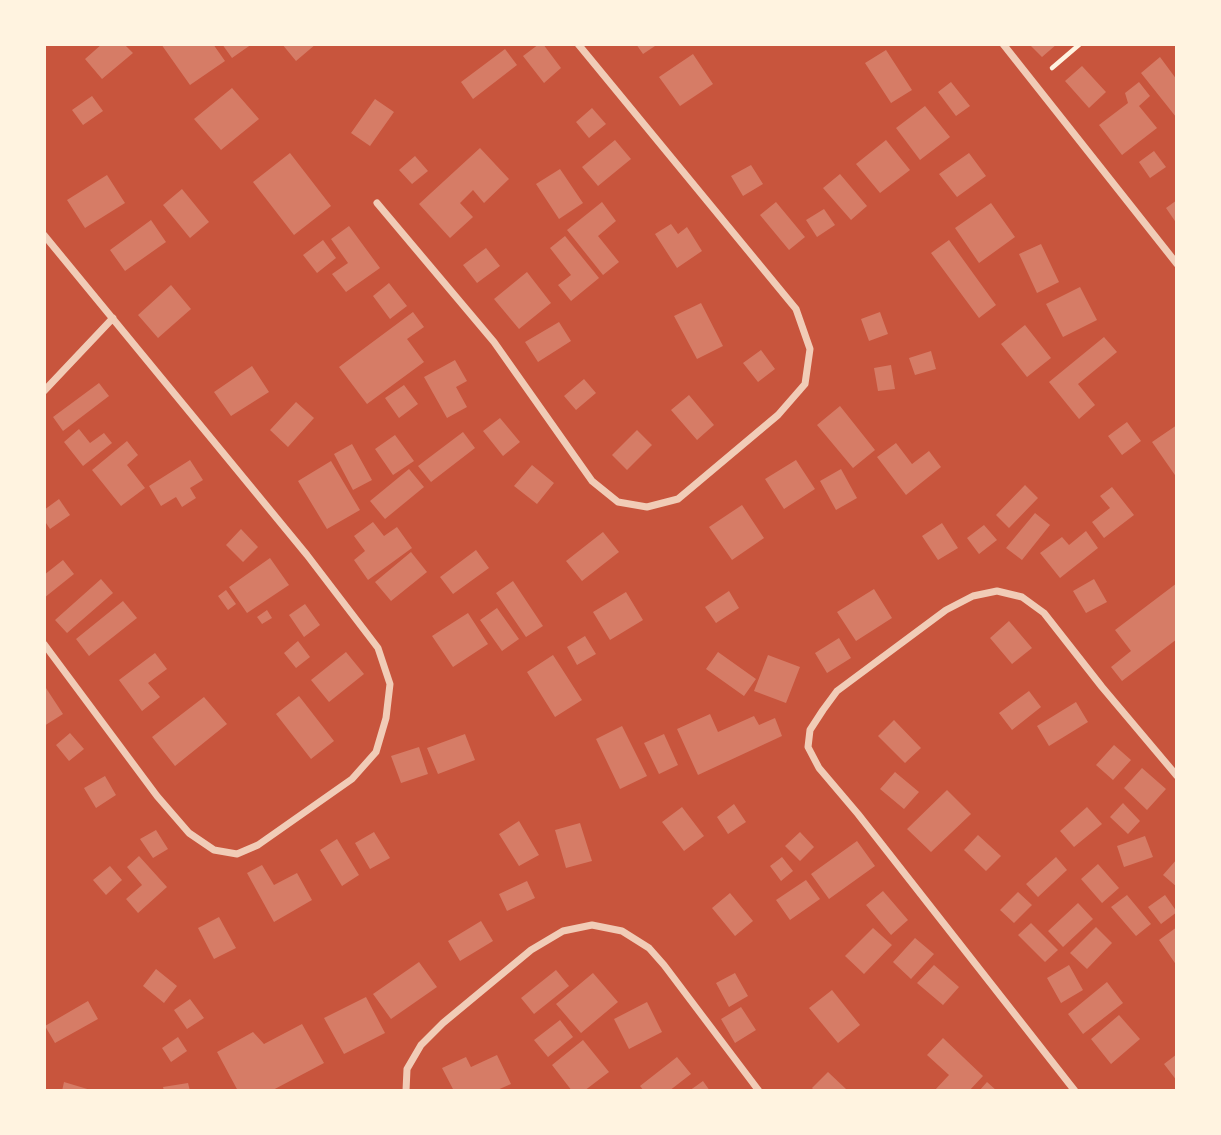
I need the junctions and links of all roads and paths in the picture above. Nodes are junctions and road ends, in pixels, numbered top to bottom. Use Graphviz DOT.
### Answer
graph roads {
  1 [pos="578,44"];
  2 [pos="1003,44"];
  3 [pos="1080,44"];
  4 [pos="1035,83"];
  5 [pos="377,202"];
  6 [pos="44,235"];
  7 [pos="1177,264"];
  8 [pos="113,318"];
  9 [pos="44,391"];
  10 [pos="44,644"];
  11 [pos="1177,776"];
  12 [pos="406,1091"];
  13 [pos="759,1091"];
  14 [pos="1075,1091"];
  1 -- 5 [label="street"];
  2 -- 4 [label="street"];
  3 -- 4 [label="path"];
  4 -- 7 [label="street"];
  6 -- 8 [label="street"];
  8 -- 9 [label="street"];
  8 -- 10 [label="street"];
  11 -- 14 [label="street"];
  12 -- 13 [label="street"];
}
